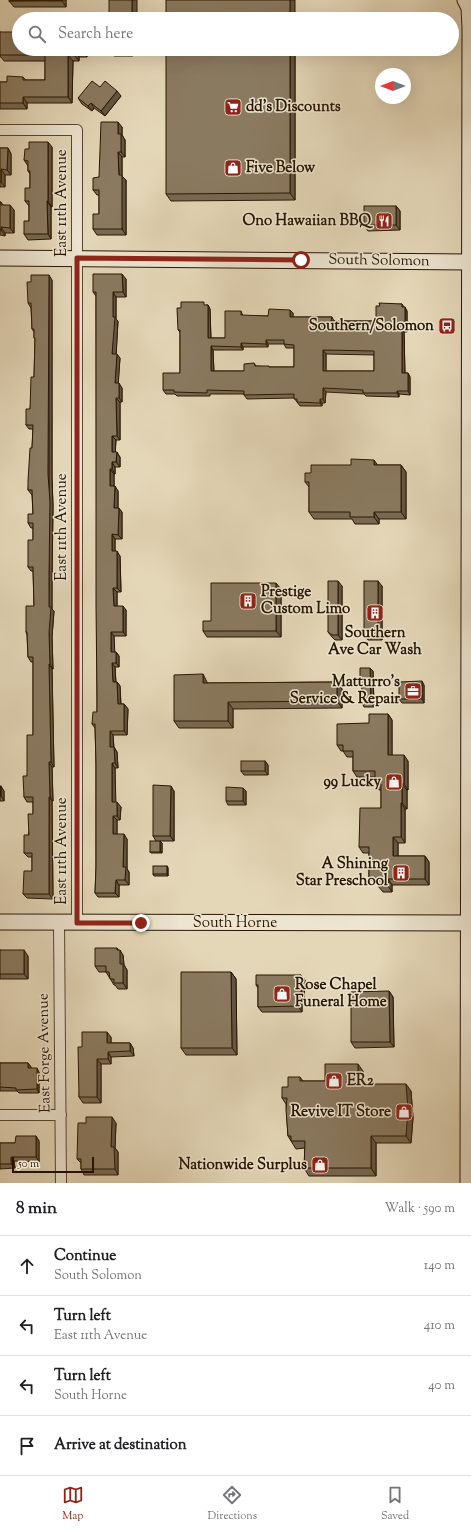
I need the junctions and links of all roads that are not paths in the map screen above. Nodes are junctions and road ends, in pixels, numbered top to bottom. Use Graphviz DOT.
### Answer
graph roads {
  1 [pos="468,4"];
  2 [pos="0,130"];
  3 [pos="0,258"];
  4 [pos="77,258"];
  5 [pos="470,262"];
  6 [pos="0,922"];
  7 [pos="59,923"];
  8 [pos="77,923"];
  9 [pos="470,923"];
  10 [pos="0,1115"];
  11 [pos="61,1115"];
  12 [pos="61,1183"];
  13 [pos="468,1183"];
  1 -- 5 [label="main road"];
  2 -- 4 [label="street, East 11th Avenue"];
  3 -- 4 [label="main road, South Solomon"];
  4 -- 5 [label="main road, South Solomon"];
  4 -- 8 [label="street, East 11th Avenue"];
  5 -- 9 [label="main road"];
  6 -- 7 [label="main road, South Horne"];
  7 -- 8 [label="main road, South Horne"];
  7 -- 11 [label="street, East Forge Avenue"];
  8 -- 9 [label="main road, South Horne"];
  9 -- 13 [label="main road"];
  10 -- 11 [label="street"];
  11 -- 12 [label="street, East Forge Avenue"];
}
